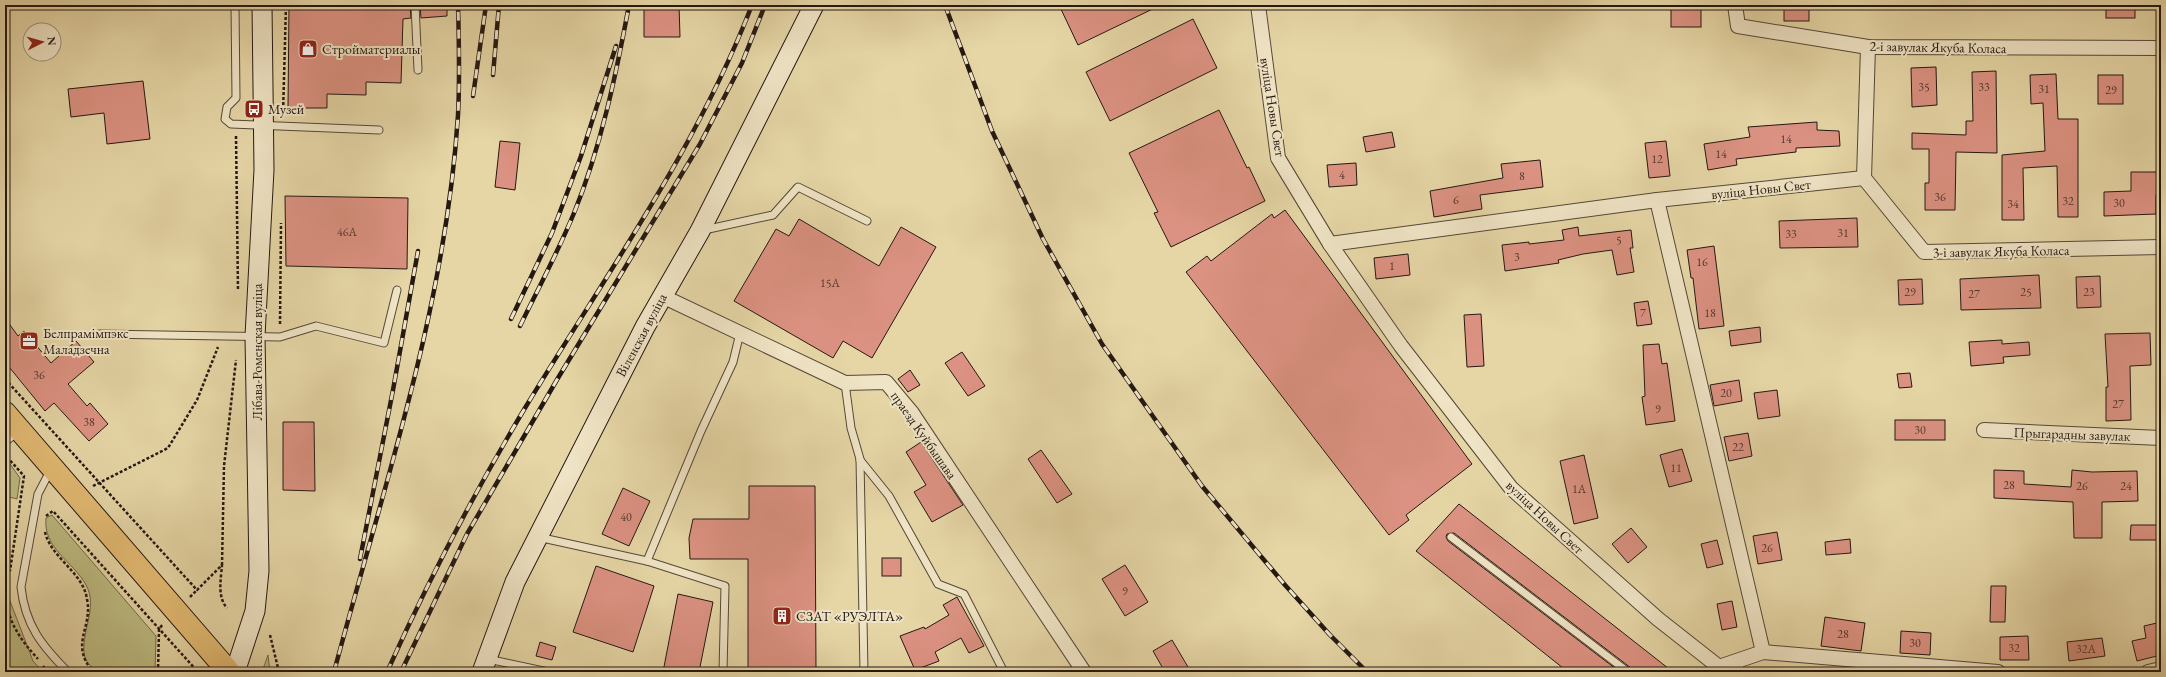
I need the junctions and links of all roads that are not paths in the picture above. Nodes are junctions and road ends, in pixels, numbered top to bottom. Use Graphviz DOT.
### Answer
graph roads {
  1 [pos="235,5"];
  2 [pos="262,5"];
  3 [pos="415,5"];
  4 [pos="814,5"];
  5 [pos="1258,5"];
  6 [pos="1735,5"];
  7 [pos="1868,47"];
  8 [pos="2161,48"];
  9 [pos="418,70"];
  10 [pos="264,126"];
  11 [pos="379,130"];
  12 [pos="1864,178"];
  13 [pos="1657,200"];
  14 [pos="867,221"];
  15 [pos="700,231"];
  16 [pos="1330,244"];
  17 [pos="2161,247"];
  18 [pos="397,290"];
  19 [pos="662,296"];
  20 [pos="740,333"];
  21 [pos="99,334"];
  22 [pos="246,336"];
  23 [pos="845,383"];
  24 [pos="5,413"];
  25 [pos="1984,430"];
  26 [pos="12,437"];
  27 [pos="2161,438"];
  28 [pos="860,459"];
  29 [pos="51,469"];
  30 [pos="538,537"];
  31 [pos="1451,537"];
  32 [pos="647,561"];
  33 [pos="1763,652"];
  34 [pos="485,665"];
  35 [pos="1739,666"];
  36 [pos="2161,669"];
  37 [pos="68,672"];
  38 [pos="229,672"];
  39 [pos="235,672"];
  40 [pos="548,672"];
  41 [pos="723,672"];
  42 [pos="864,672"];
  43 [pos="1004,672"];
  44 [pos="1084,672"];
  45 [pos="1628,672"];
  46 [pos="1998,672"];
  47 [pos="2148,672"];
  1 -- 10 [label="lane"];
  2 -- 10 [label="main road, Лібава-Роменская вуліца"];
  3 -- 9 [label="lane"];
  4 -- 15 [label="main road, Віленская вуліца"];
  5 -- 16 [label="street, вуліца Новы Свет"];
  6 -- 7 [label="street, 2-і завулак Якуба Коласа"];
  7 -- 8 [label="street, 2-і завулак Якуба Коласа"];
  7 -- 12 [label="street"];
  10 -- 11 [label="lane"];
  10 -- 22 [label="main road, Лібава-Роменская вуліца"];
  12 -- 13 [label="street, вуліца Новы Свет"];
  12 -- 17 [label="street, 3-і завулак Якуба Коласа"];
  13 -- 16 [label="street, вуліца Новы Свет"];
  13 -- 33 [label="street"];
  14 -- 15 [label="lane"];
  15 -- 19 [label="main road, Віленская вуліца"];
  16 -- 35 [label="street, вуліца Новы Свет"];
  18 -- 22 [label="lane"];
  19 -- 20 [label="street, праезд Куйбышава"];
  19 -- 30 [label="main road, Віленская вуліца"];
  20 -- 23 [label="street, праезд Куйбышава"];
  20 -- 32 [label="lane"];
  21 -- 22 [label="lane"];
  22 -- 39 [label="main road, Лібава-Роменская вуліца"];
  23 -- 28 [label="lane"];
  23 -- 44 [label="street, праезд Куйбышава"];
  24 -- 26 [label="main road"];
  25 -- 27 [label="street, Прыгарадны завулак"];
  26 -- 29 [label="main road"];
  28 -- 42 [label="lane"];
  28 -- 43 [label="lane"];
  29 -- 37 [label="lane"];
  29 -- 38 [label="main road"];
  30 -- 32 [label="lane"];
  30 -- 34 [label="main road, Віленская вуліца"];
  31 -- 45 [label="lane"];
  32 -- 41 [label="lane"];
  33 -- 35 [label="street, вуліца Новы Свет"];
  33 -- 46 [label="street, вуліца Новы Свет"];
  34 -- 40 [label="lane"];
  36 -- 47 [label="street"];
}
